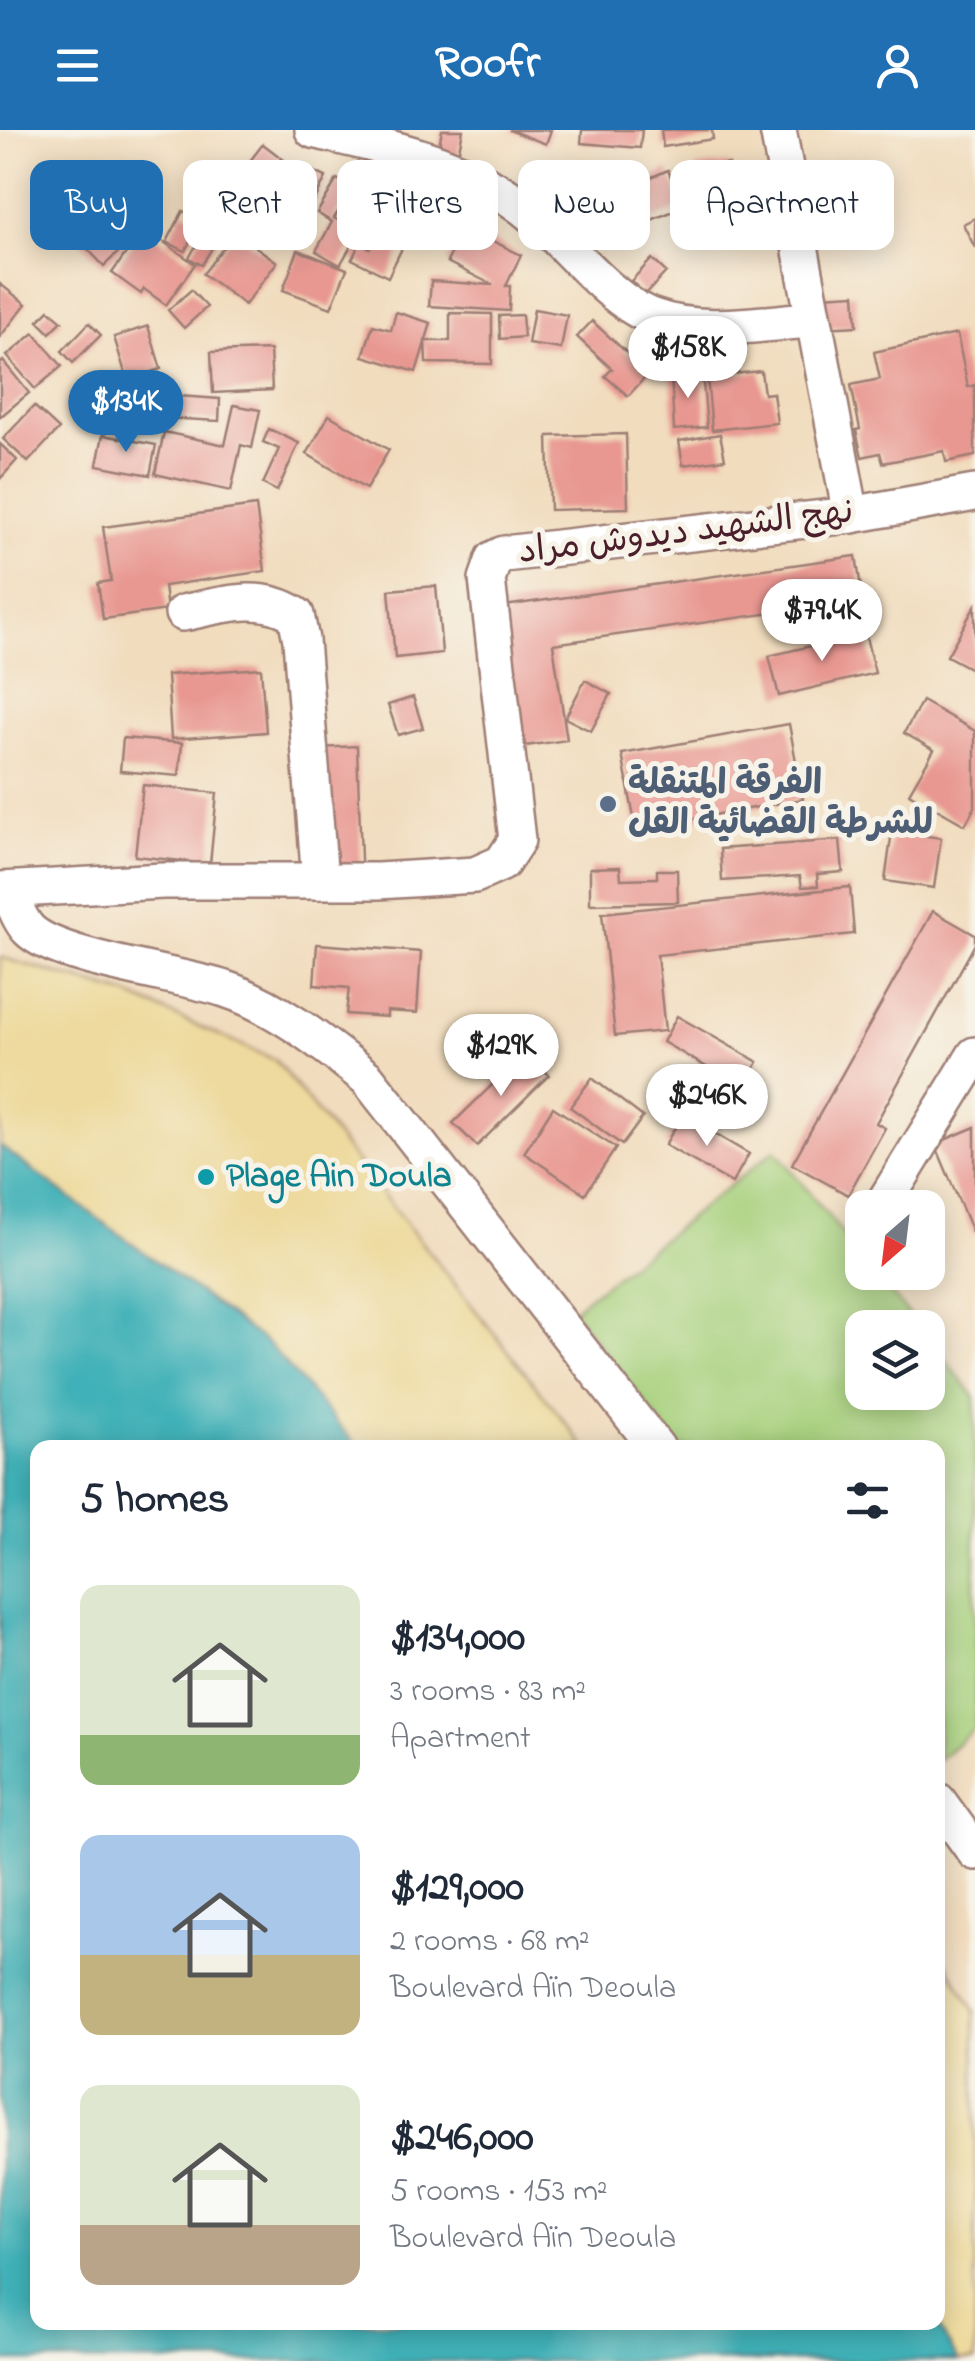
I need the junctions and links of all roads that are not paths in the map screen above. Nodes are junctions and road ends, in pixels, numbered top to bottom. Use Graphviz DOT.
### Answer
graph roads {
  1 [pos="312,130"];
  2 [pos="778,130"];
  3 [pos="812,320"];
  4 [pos="975,493"];
  5 [pos="851,515"];
  6 [pos="183,613"];
  7 [pos="320,881"];
  8 [pos="4,890"];
  9 [pos="975,1055"];
  10 [pos="892,1190"];
  11 [pos="651,1440"];
  12 [pos="945,1811"];
  13 [pos="975,1852"];
  1 -- 3 [label="street"];
  2 -- 3 [label="street"];
  3 -- 5 [label="street"];
  4 -- 5 [label="street, نهج الشهيد ديدوش مراد"];
  5 -- 7 [label="street, نهج الشهيد ديدوش مراد"];
  6 -- 7 [label="street"];
  7 -- 8 [label="street, نهج الشهيد ديدوش مراد"];
  8 -- 11 [label="street"];
  9 -- 10 [label="street"];
  12 -- 13 [label="street"];
}
